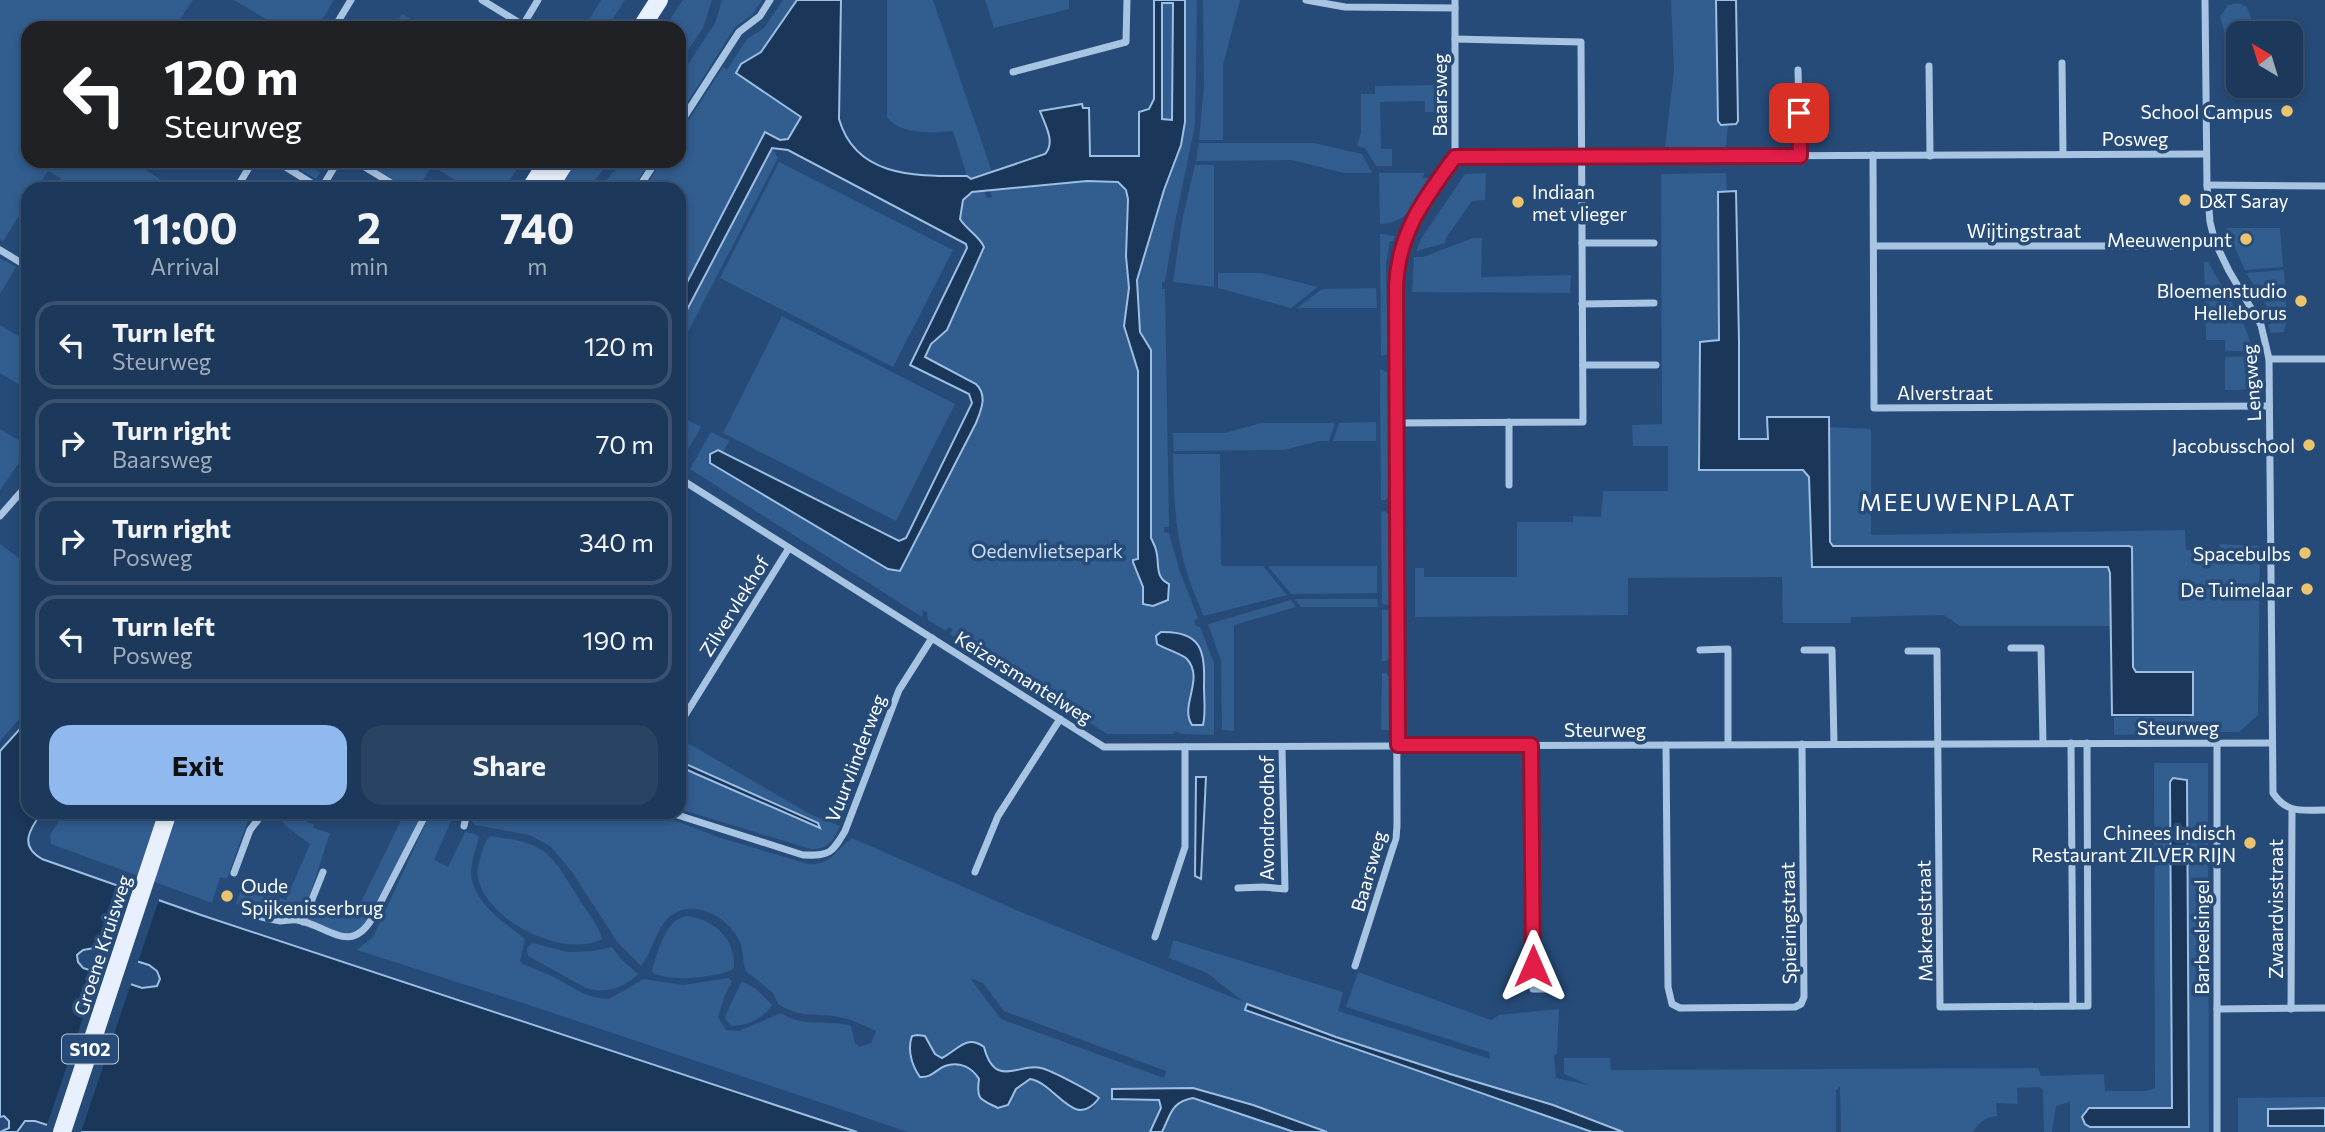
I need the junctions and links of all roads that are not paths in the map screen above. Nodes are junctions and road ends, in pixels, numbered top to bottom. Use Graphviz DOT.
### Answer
graph roads {
  1 [pos="351,0"];
  2 [pos="482,0"];
  3 [pos="538,0"];
  4 [pos="659,0"];
  5 [pos="770,0"];
  6 [pos="1127,0"];
  7 [pos="1306,0"];
  8 [pos="2205,0"];
  9 [pos="1455,4"];
  10 [pos="338,21"];
  11 [pos="516,21"];
  12 [pos="525,21"];
  13 [pos="646,21"];
  14 [pos="1455,39"];
  15 [pos="2062,63"];
  16 [pos="1929,66"];
  17 [pos="1798,70"];
  18 [pos="1013,72"];
  19 [pos="686,114"];
  20 [pos="2063,154"];
  21 [pos="2206,154"];
  22 [pos="1873,155"];
  23 [pos="1800,156"];
  24 [pos="1930,156"];
  25 [pos="1455,157"];
  26 [pos="1581,157"];
  27 [pos="287,168"];
  28 [pos="366,168"];
  29 [pos="310,182"];
  30 [pos="390,182"];
  31 [pos="2207,186"];
  32 [pos="2325,186"];
  33 [pos="2215,242"];
  34 [pos="1582,243"];
  35 [pos="1654,243"];
  36 [pos="1874,246"];
  37 [pos="0,250"];
  38 [pos="21,263"];
  39 [pos="1654,303"];
  40 [pos="1582,304"];
  41 [pos="2269,359"];
  42 [pos="2325,359"];
  43 [pos="1583,365"];
  44 [pos="1656,365"];
  45 [pos="2269,406"];
  46 [pos="1509,422"];
  47 [pos="1396,423"];
  48 [pos="686,482"];
  49 [pos="1509,485"];
  50 [pos="21,493"];
  51 [pos="0,516"];
  52 [pos="789,548"];
  53 [pos="932,638"];
  54 [pos="2011,648"];
  55 [pos="1700,650"];
  56 [pos="1804,650"];
  57 [pos="1908,651"];
  58 [pos="686,714"];
  59 [pos="1060,719"];
  60 [pos="2043,743"];
  61 [pos="2071,743"];
  62 [pos="2087,743"];
  63 [pos="2217,743"];
  64 [pos="2272,743"];
  65 [pos="1728,744"];
  66 [pos="1802,744"];
  67 [pos="1834,744"];
  68 [pos="1937,744"];
  69 [pos="1398,745"];
  70 [pos="1531,745"];
  71 [pos="1666,745"];
  72 [pos="1185,747"];
  73 [pos="1282,747"];
  74 [pos="2292,810"];
  75 [pos="2325,810"];
  76 [pos="686,818"];
  77 [pos="166,819"];
  78 [pos="259,819"];
  79 [pos="423,819"];
  80 [pos="466,819"];
  81 [pos="464,826"];
  82 [pos="323,872"];
  83 [pos="975,872"];
  84 [pos="234,873"];
  85 [pos="1238,888"];
  86 [pos="254,915"];
  87 [pos="303,922"];
  88 [pos="1155,937"];
  89 [pos="1355,966"];
  90 [pos="1556,989"];
  91 [pos="2073,1006"];
  92 [pos="2325,1008"];
  93 [pos="2217,1009"];
  94 [pos="2291,1009"];
  95 [pos="62,1132"];
  96 [pos="2217,1132"];
  1 -- 10 [label="street"];
  2 -- 11 [label="street"];
  3 -- 12 [label="street"];
  4 -- 13 [label="main road"];
  5 -- 19 [label="street"];
  6 -- 18 [label="street"];
  7 -- 9 [label="street"];
  8 -- 21 [label="street, Lengweg"];
  9 -- 14 [label="street, Baarsweg"];
  14 -- 25 [label="street, Baarsweg"];
  14 -- 26 [label="street"];
  15 -- 20 [label="street"];
  16 -- 24 [label="street"];
  17 -- 23 [label="street"];
  20 -- 21 [label="street, Posweg"];
  20 -- 24 [label="street, Posweg"];
  21 -- 31 [label="street, Lengweg"];
  22 -- 23 [label="street, Posweg"];
  22 -- 24 [label="street, Posweg"];
  22 -- 36 [label="street, Alverstraat"];
  23 -- 26 [label="street, Posweg"];
  25 -- 26 [label="street, Posweg"];
  25 -- 47 [label="street, Baarsweg"];
  26 -- 34 [label="street"];
  27 -- 29 [label="street"];
  28 -- 30 [label="street"];
  31 -- 32 [label="street"];
  31 -- 33 [label="street, Lengweg"];
  33 -- 36 [label="street, Wijtingstraat"];
  33 -- 41 [label="street, Lengweg"];
  34 -- 35 [label="street"];
  34 -- 40 [label="street"];
  36 -- 45 [label="street, Alverstraat"];
  37 -- 38 [label="street"];
  39 -- 40 [label="street"];
  40 -- 43 [label="street"];
  41 -- 42 [label="street"];
  41 -- 45 [label="street, Lengweg"];
  43 -- 44 [label="street"];
  43 -- 46 [label="street"];
  45 -- 64 [label="street, Lengweg"];
  46 -- 47 [label="street"];
  46 -- 49 [label="street"];
  47 -- 69 [label="street, Baarsweg"];
  48 -- 52 [label="street, Keizersmantelweg"];
  50 -- 51 [label="street"];
  52 -- 53 [label="street, Keizersmantelweg"];
  52 -- 58 [label="street, Zilvervlekhof"];
  53 -- 59 [label="street, Keizersmantelweg"];
  53 -- 76 [label="street, Vuurvlinderweg"];
  54 -- 60 [label="street"];
  55 -- 65 [label="street"];
  56 -- 67 [label="street"];
  57 -- 68 [label="street"];
  59 -- 72 [label="street, Keizersmantelweg"];
  59 -- 83 [label="street"];
  60 -- 61 [label="street, Steurweg"];
  60 -- 68 [label="street, Steurweg"];
  61 -- 62 [label="street, Steurweg"];
  61 -- 91 [label="street"];
  62 -- 63 [label="street, Steurweg"];
  62 -- 91 [label="street, Makreelstraat"];
  63 -- 64 [label="street, Steurweg"];
  63 -- 93 [label="street, Barbeelsingel"];
  64 -- 74 [label="street, Lengweg"];
  65 -- 66 [label="street, Steurweg"];
  65 -- 71 [label="street, Steurweg"];
  66 -- 67 [label="street, Steurweg"];
  66 -- 71 [label="street, Spieringstraat"];
  67 -- 68 [label="street, Steurweg"];
  68 -- 91 [label="street, Makreelstraat"];
  69 -- 70 [label="street, Steurweg"];
  69 -- 73 [label="street, Keizersmantelweg"];
  69 -- 89 [label="street, Baarsweg"];
  70 -- 71 [label="street, Steurweg"];
  70 -- 90 [label="street"];
  72 -- 73 [label="street, Keizersmantelweg"];
  72 -- 88 [label="street"];
  73 -- 85 [label="street, Avondroodhof"];
  74 -- 75 [label="street"];
  74 -- 94 [label="street, Zwaardvisstraat"];
  77 -- 95 [label="main road, Groene Kruisweg / S102"];
  78 -- 84 [label="street"];
  79 -- 87 [label="street"];
  80 -- 81 [label="street"];
  82 -- 87 [label="street"];
  86 -- 87 [label="street"];
  92 -- 94 [label="street"];
  93 -- 94 [label="street"];
  93 -- 96 [label="street, Barbeelsingel"];
}
